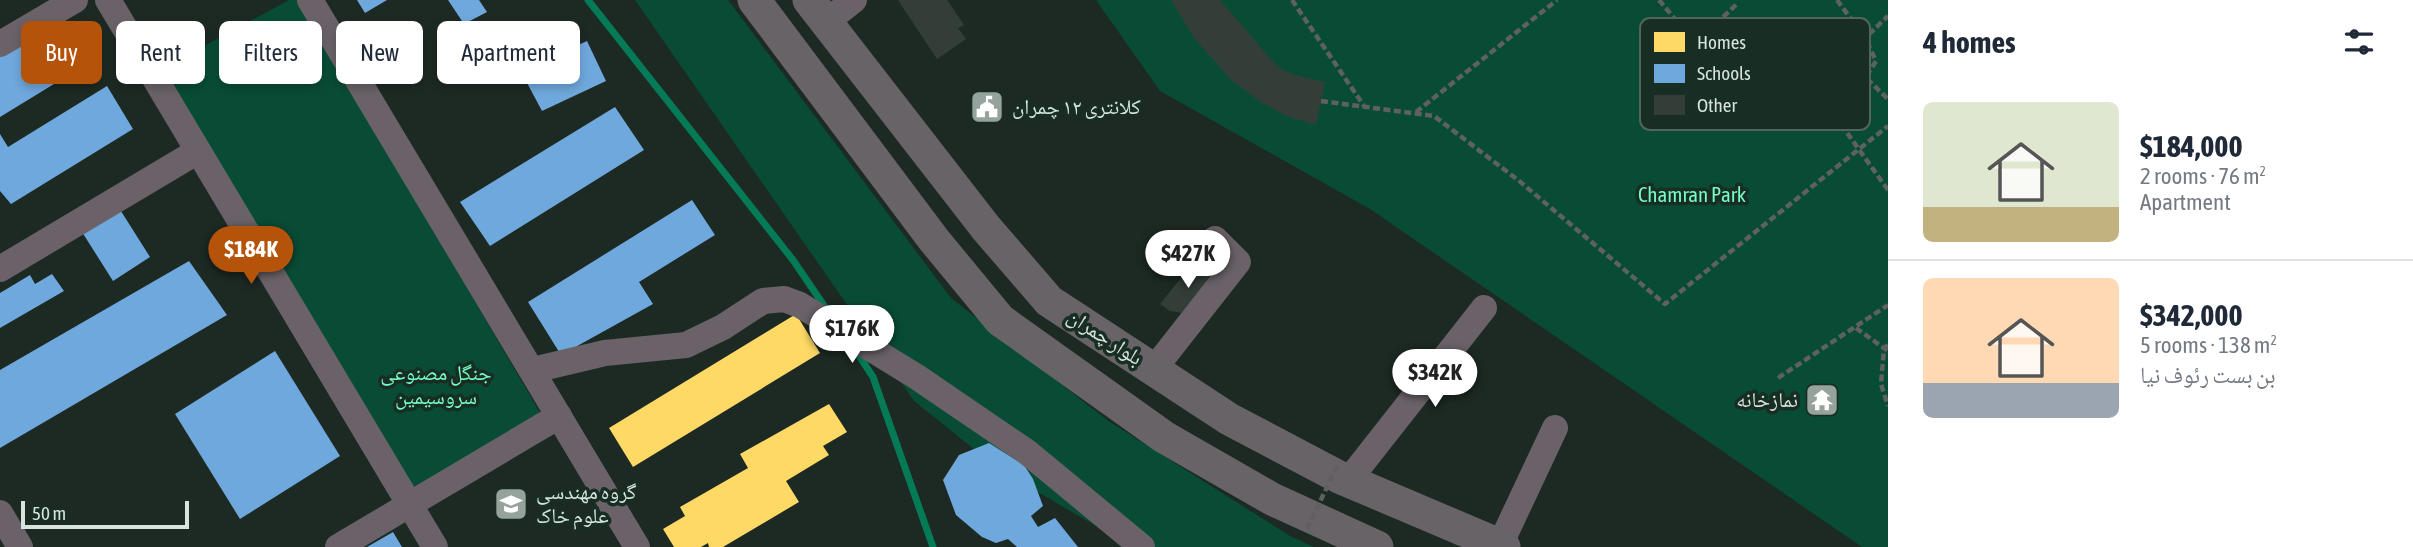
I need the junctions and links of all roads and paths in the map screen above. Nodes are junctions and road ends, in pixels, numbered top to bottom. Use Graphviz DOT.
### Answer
graph roads {
  1 [pos="75,0"];
  2 [pos="108,0"];
  3 [pos="310,0"];
  4 [pos="754,0"];
  5 [pos="853,0"];
  6 [pos="1292,0"];
  7 [pos="1556,0"];
  8 [pos="1659,0"];
  9 [pos="1837,0"];
  10 [pos="1737,4"];
  11 [pos="817,11"];
  12 [pos="1888,16"];
  13 [pos="1674,18"];
  14 [pos="1722,18"];
  15 [pos="1850,18"];
  16 [pos="1870,33"];
  17 [pos="0,44"];
  18 [pos="1870,48"];
  19 [pos="1870,73"];
  20 [pos="1870,82"];
  21 [pos="1888,99"];
  22 [pos="1321,101"];
  23 [pos="1364,106"];
  24 [pos="1415,113"];
  25 [pos="1888,126"];
  26 [pos="1845,130"];
  27 [pos="198,151"];
  28 [pos="1859,151"];
  29 [pos="1888,190"];
  30 [pos="1215,239"];
  31 [pos="0,269"];
  32 [pos="1888,305"];
  33 [pos="1484,308"];
  34 [pos="1856,328"];
  35 [pos="1887,348"];
  36 [pos="1154,369"];
  37 [pos="533,370"];
  38 [pos="1778,378"];
  39 [pos="1888,406"];
  40 [pos="559,416"];
  41 [pos="1555,428"];
  42 [pos="1343,471"];
  43 [pos="410,505"];
  44 [pos="1323,535"];
  45 [pos="1502,546"];
  46 [pos="338,547"];
  47 [pos="435,547"];
  48 [pos="637,547"];
  49 [pos="1142,547"];
  50 [pos="1377,547"];
  1 -- 17 [label="street"];
  2 -- 27 [label="street"];
  3 -- 37 [label="street"];
  4 -- 44 [label="main road"];
  5 -- 11 [label="street"];
  6 -- 23 [label="path"];
  7 -- 24 [label="path"];
  8 -- 13 [label="path"];
  9 -- 15 [label="path"];
  10 -- 14 [label="path"];
  11 -- 36 [label="main road, بلوار چمران"];
  12 -- 16 [label="path"];
  18 -- 19 [label="path"];
  20 -- 21 [label="path"];
  22 -- 23 [label="path"];
  23 -- 24 [label="path"];
  24 -- 28 [label="path"];
  25 -- 28 [label="path"];
  26 -- 28 [label="path"];
  27 -- 31 [label="street"];
  27 -- 43 [label="street"];
  28 -- 29 [label="path"];
  30 -- 36 [label="street"];
  32 -- 34 [label="path"];
  33 -- 42 [label="street"];
  34 -- 35 [label="path"];
  34 -- 38 [label="path"];
  35 -- 39 [label="path"];
  36 -- 42 [label="main road, بلوار چمران"];
  37 -- 40 [label="street"];
  37 -- 49 [label="street"];
  40 -- 43 [label="street"];
  40 -- 48 [label="street"];
  41 -- 45 [label="street"];
  42 -- 44 [label="path, bridge"];
  42 -- 45 [label="main road, بلوار چمران"];
  43 -- 46 [label="street"];
  43 -- 47 [label="street"];
  44 -- 50 [label="main road"];
}
